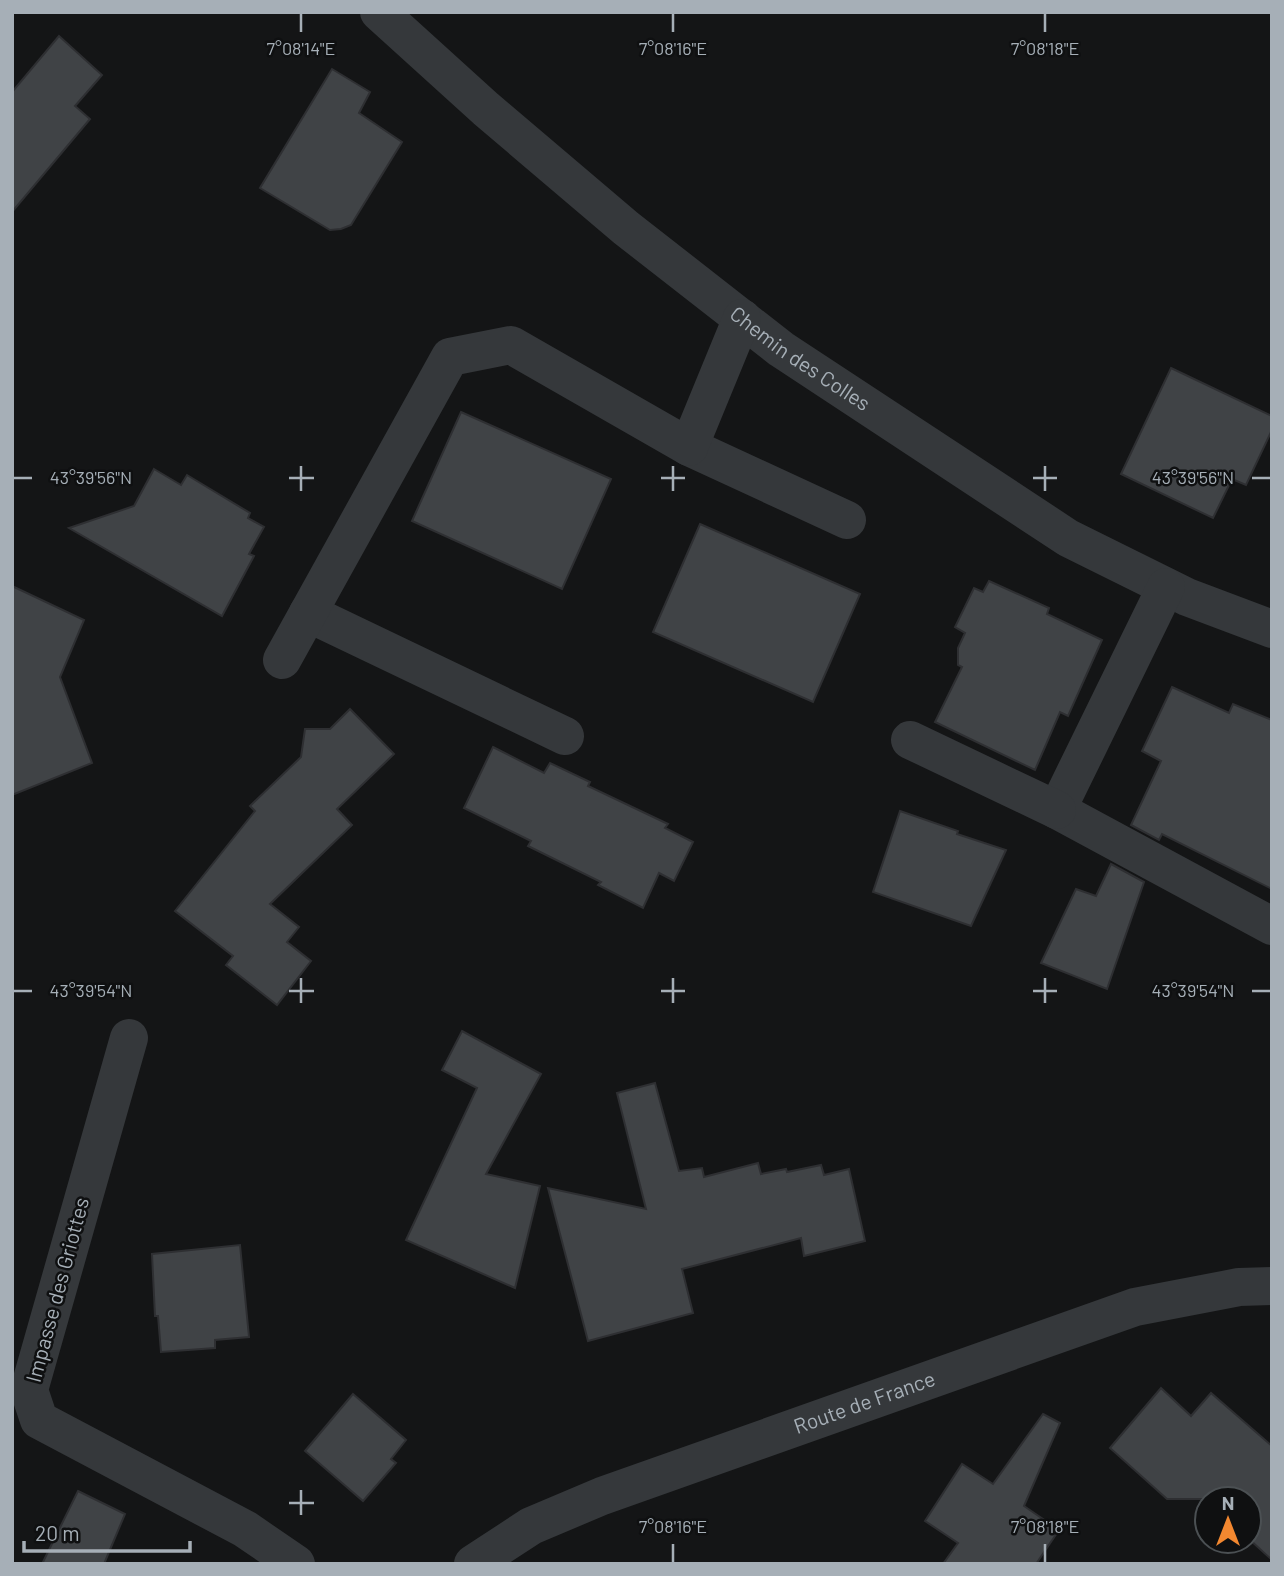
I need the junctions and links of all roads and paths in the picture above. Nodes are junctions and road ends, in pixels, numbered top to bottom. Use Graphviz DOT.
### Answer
graph roads {
  1 [pos="379,12"];
  2 [pos="742,318"];
  3 [pos="689,447"];
  4 [pos="847,520"];
  5 [pos="1166,587"];
  6 [pos="308,612"];
  7 [pos="1272,629"];
  8 [pos="282,660"];
  9 [pos="565,736"];
  10 [pos="909,740"];
  11 [pos="1057,810"];
  12 [pos="1272,926"];
  13 [pos="129,1038"];
  14 [pos="1272,1286"];
  15 [pos="296,1564"];
  16 [pos="473,1564"];
  1 -- 2 [label="street, Chemin des Colles"];
  2 -- 3 [label="street"];
  2 -- 5 [label="street, Chemin des Colles"];
  3 -- 4 [label="street"];
  3 -- 6 [label="street"];
  5 -- 7 [label="street, Chemin des Colles"];
  5 -- 11 [label="street"];
  6 -- 8 [label="street"];
  6 -- 9 [label="street"];
  10 -- 11 [label="street"];
  11 -- 12 [label="street"];
  13 -- 15 [label="street, Impasse des Griottes"];
  14 -- 16 [label="street, Route de France"];
}
